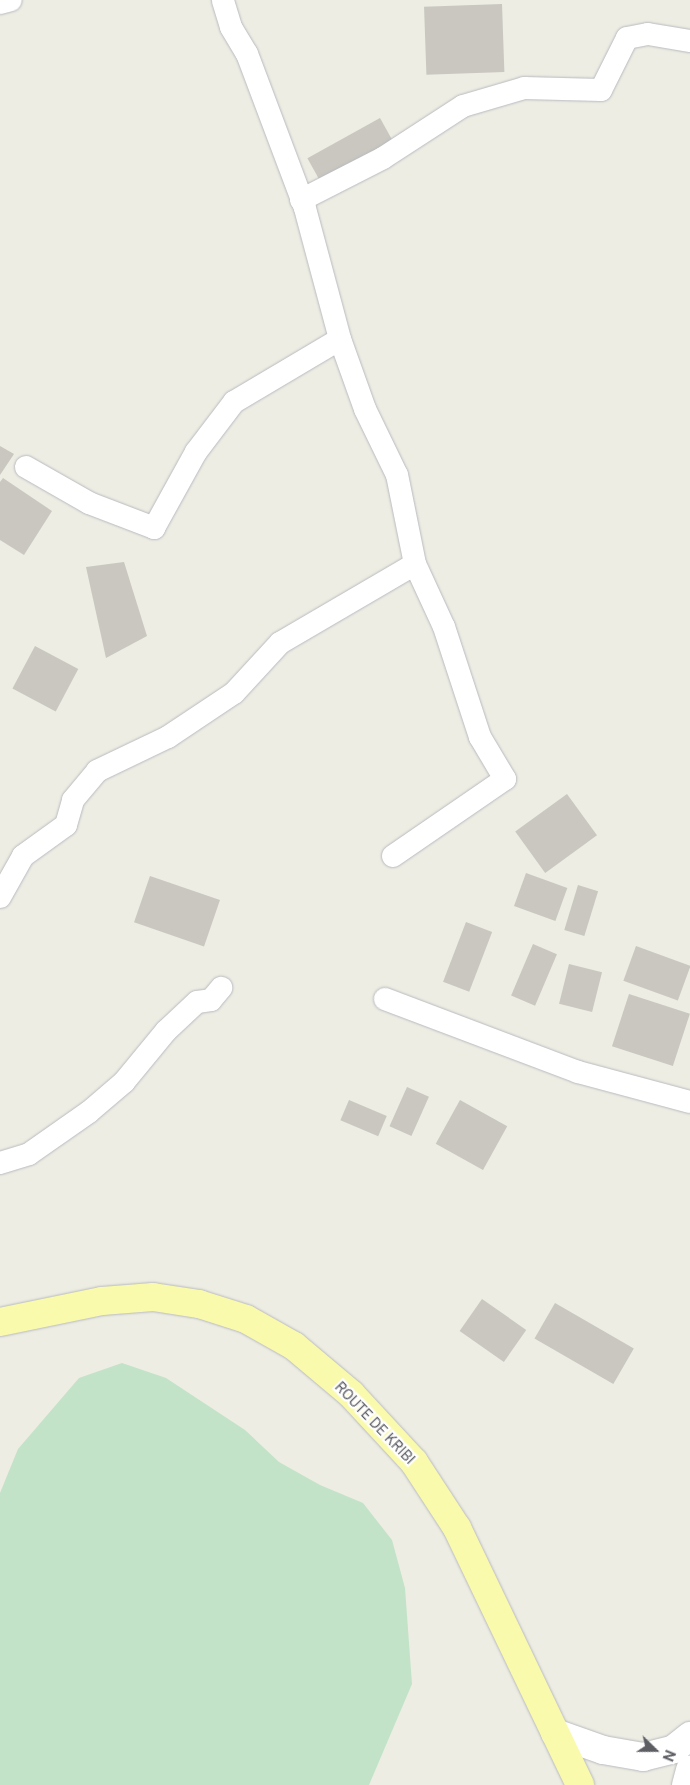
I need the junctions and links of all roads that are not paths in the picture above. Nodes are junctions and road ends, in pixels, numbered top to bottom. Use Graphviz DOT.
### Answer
graph roads {
  1 [pos="11,0"];
  2 [pos="223,0"];
  3 [pos="0,2"];
  4 [pos="690,41"];
  5 [pos="301,200"];
  6 [pos="340,339"];
  7 [pos="26,467"];
  8 [pos="415,564"];
  9 [pos="393,856"];
  10 [pos="0,898"];
  11 [pos="222,988"];
  12 [pos="385,999"];
  13 [pos="690,1102"];
  14 [pos="0,1163"];
  15 [pos="0,1322"];
  16 [pos="555,1733"];
  17 [pos="690,1736"];
  18 [pos="690,1770"];
  19 [pos="580,1785"];
  20 [pos="686,1785"];
  1 -- 3 [label="street"];
  2 -- 5 [label="street"];
  4 -- 5 [label="street"];
  5 -- 6 [label="street"];
  6 -- 7 [label="street"];
  6 -- 8 [label="street"];
  8 -- 9 [label="street"];
  8 -- 10 [label="street"];
  11 -- 14 [label="street"];
  12 -- 13 [label="street"];
  15 -- 16 [label="main road, ROUTE DE KRIBI"];
  16 -- 17 [label="street"];
  16 -- 19 [label="main road, ROUTE DE KRIBI"];
  18 -- 20 [label="street"];
}
